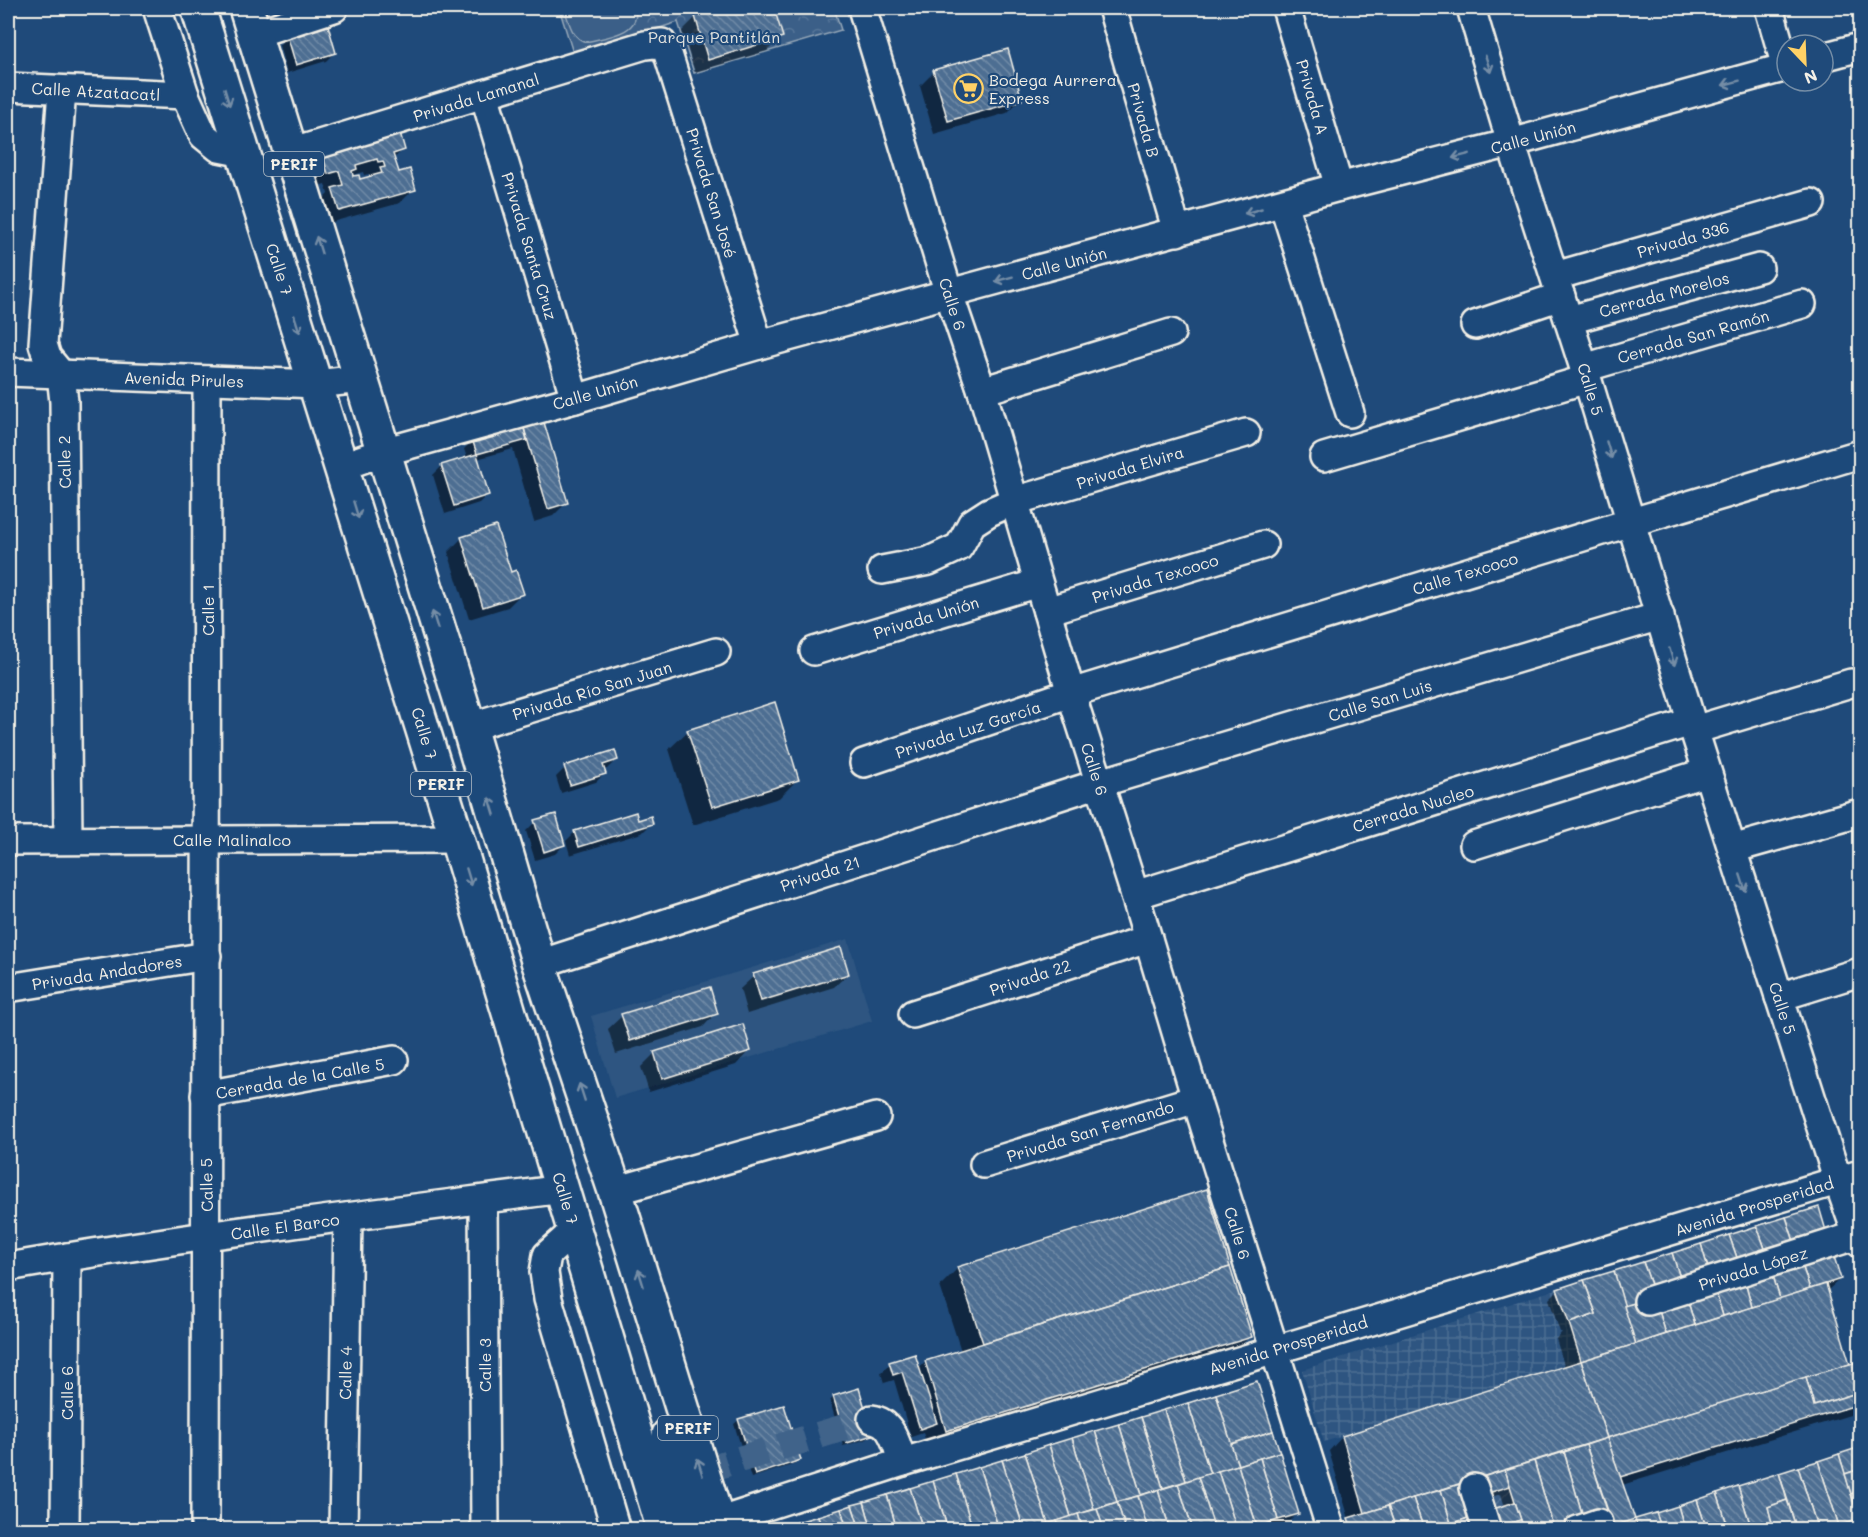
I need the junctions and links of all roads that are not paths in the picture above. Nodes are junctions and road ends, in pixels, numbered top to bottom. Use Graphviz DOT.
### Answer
graph roads {
  1 [pos="157,8"];
  2 [pos="187,8"];
  3 [pos="198,8"];
  4 [pos="334,8"];
  5 [pos="862,8"];
  6 [pos="1112,8"];
  7 [pos="1286,8"];
  8 [pos="1471,8"];
  9 [pos="1769,8"];
  10 [pos="250,21"];
  11 [pos="1777,33"];
  12 [pos="209,42"];
  13 [pos="662,43"];
  14 [pos="1860,47"];
  15 [pos="1835,54"];
  16 [pos="1775,70"];
  17 [pos="8,87"];
  18 [pos="62,90"];
  19 [pos="484,94"];
  20 [pos="185,95"];
  21 [pos="1511,143"];
  22 [pos="244,153"];
  23 [pos="290,153"];
  24 [pos="1339,187"];
  25 [pos="1283,203"];
  26 [pos="1811,203"];
  27 [pos="1177,232"];
  28 [pos="1759,268"];
  29 [pos="949,294"];
  30 [pos="1562,297"];
  31 [pos="1802,304"];
  32 [pos="1475,325"];
  33 [pos="1172,333"];
  34 [pos="759,345"];
  35 [pos="8,372"];
  36 [pos="1586,373"];
  37 [pos="61,374"];
  38 [pos="361,379"];
  39 [pos="207,380"];
  40 [pos="316,384"];
  41 [pos="982,391"];
  42 [pos="575,399"];
  43 [pos="1350,413"];
  44 [pos="1246,433"];
  45 [pos="383,452"];
  46 [pos="1860,454"];
  47 [pos="1324,458"];
  48 [pos="343,466"];
  49 [pos="1014,501"];
  50 [pos="1632,522"];
  51 [pos="1263,545"];
  52 [pos="882,570"];
  53 [pos="1038,583"];
  54 [pos="1047,611"];
  55 [pos="1660,616"];
  56 [pos="814,651"];
  57 [pos="716,652"];
  58 [pos="1851,682"];
  59 [pos="1071,693"];
  60 [pos="1693,726"];
  61 [pos="469,727"];
  62 [pos="864,763"];
  63 [pos="1707,771"];
  64 [pos="1100,783"];
  65 [pos="1860,813"];
  66 [pos="457,839"];
  67 [pos="68,840"];
  68 [pos="206,840"];
  69 [pos="8,841"];
  70 [pos="1474,845"];
  71 [pos="1732,849"];
  72 [pos="1135,895"];
  73 [pos="1148,939"];
  74 [pos="207,956"];
  75 [pos="539,964"];
  76 [pos="1860,972"];
  77 [pos="8,988"];
  78 [pos="1779,997"];
  79 [pos="913,1014"];
  80 [pos="394,1060"];
  81 [pos="205,1095"];
  82 [pos="1196,1099"];
  83 [pos="876,1117"];
  84 [pos="984,1164"];
  85 [pos="1849,1177"];
  86 [pos="563,1189"];
  87 [pos="615,1191"];
  88 [pos="483,1200"];
  89 [pos="348,1217"];
  90 [pos="1858,1229"];
  91 [pos="575,1230"];
  92 [pos="206,1237"];
  93 [pos="67,1257"];
  94 [pos="8,1267"];
  95 [pos="1648,1301"];
  96 [pos="659,1334"];
  97 [pos="1274,1349"];
  98 [pos="872,1419"];
  99 [pos="903,1462"];
  100 [pos="1474,1488"];
  101 [pos="709,1527"];
  102 [pos="1322,1527"];
  103 [pos="65,1530"];
  104 [pos="205,1530"];
  105 [pos="342,1530"];
  106 [pos="484,1530"];
  107 [pos="616,1530"];
  108 [pos="663,1530"];
  109 [pos="1487,1530"];
  1 -- 20 [label="street"];
  2 -- 12 [label="main road"];
  3 -- 12 [label="main road, Calle 7 / PERIF"];
  4 -- 10 [label="street"];
  5 -- 29 [label="street, Calle 6"];
  6 -- 27 [label="street, Privada B"];
  7 -- 24 [label="street, Privada A"];
  8 -- 21 [label="street, Calle 5, one-way"];
  9 -- 11 [label="street"];
  10 -- 23 [label="main road, PERIF"];
  12 -- 22 [label="main road, Calle 7 / PERIF, one-way"];
  13 -- 19 [label="street, Privada Lamanal"];
  13 -- 34 [label="street, Privada San José"];
  14 -- 15 [label="street"];
  16 -- 21 [label="street, Calle Unión, one-way"];
  17 -- 18 [label="street, Calle Atzatacatl"];
  18 -- 20 [label="street, Calle Atzatacatl"];
  18 -- 37 [label="street, Calle 2"];
  19 -- 23 [label="street, Privada Lamanal"];
  19 -- 42 [label="street, Privada Santa Cruz"];
  20 -- 22 [label="street"];
  21 -- 24 [label="street, Calle Unión, one-way"];
  21 -- 30 [label="street, Calle 5"];
  22 -- 40 [label="main road, Calle 7 / PERIF, one-way"];
  38 -- 23 [label="main road, PERIF, one-way"];
  24 -- 25 [label="street, Calle Unión"];
  25 -- 27 [label="street, Calle Unión, one-way"];
  25 -- 43 [label="street"];
  26 -- 30 [label="street, Privada 336"];
  27 -- 29 [label="street, Calle Unión, one-way"];
  28 -- 30 [label="street, Cerrada Morelos"];
  29 -- 34 [label="street, Calle Unión"];
  29 -- 41 [label="street, Calle 6"];
  30 -- 32 [label="street"];
  30 -- 36 [label="street, Calle 5"];
  31 -- 36 [label="street, Cerrada San Ramón"];
  33 -- 41 [label="street"];
  34 -- 42 [label="street, Calle Unión"];
  35 -- 37 [label="street, Avenida Pirules"];
  36 -- 47 [label="street, Cerrada San Ramón"];
  36 -- 50 [label="street, Calle 5, one-way"];
  37 -- 39 [label="street, Avenida Pirules"];
  37 -- 67 [label="street, Calle 2"];
  38 -- 40 [label="street, Avenida Pirules"];
  38 -- 45 [label="main road, PERIF"];
  39 -- 40 [label="street, Avenida Pirules"];
  39 -- 68 [label="street, Calle 1"];
  40 -- 48 [label="main road, Calle 7 / PERIF"];
  41 -- 49 [label="street, Calle 6"];
  42 -- 45 [label="street, Calle Unión"];
  44 -- 49 [label="street, Privada Elvira"];
  45 -- 48 [label="street, Calle Unión"];
  61 -- 45 [label="main road, PERIF, one-way"];
  46 -- 50 [label="street, Calle Texcoco"];
  48 -- 66 [label="main road, Calle 7 / PERIF, one-way"];
  49 -- 52 [label="street, Privada Elvira"];
  49 -- 53 [label="street, Calle 6"];
  50 -- 55 [label="street, Calle 5"];
  50 -- 59 [label="street, Calle Texcoco"];
  51 -- 54 [label="street, Privada Texcoco"];
  53 -- 54 [label="street, Calle 6"];
  53 -- 56 [label="street, Privada Unión"];
  54 -- 59 [label="street, Calle 6"];
  55 -- 60 [label="street, Calle 5, one-way"];
  55 -- 64 [label="street, Calle San Luis"];
  57 -- 61 [label="street, Privada Río San Juan"];
  58 -- 60 [label="street, Cerrada Nucleo"];
  59 -- 62 [label="street, Privada Luz García"];
  59 -- 64 [label="street, Calle 6"];
  60 -- 63 [label="street, Calle 5"];
  60 -- 72 [label="street, Cerrada Nucleo"];
  75 -- 61 [label="main road, PERIF, one-way"];
  63 -- 70 [label="street"];
  63 -- 71 [label="street, Calle 5"];
  64 -- 72 [label="street, Calle 6"];
  64 -- 75 [label="street, Privada 21"];
  65 -- 71 [label="street"];
  66 -- 68 [label="street, Calle Malinalco"];
  66 -- 86 [label="main road, Calle 7 / PERIF, one-way"];
  67 -- 68 [label="street, Calle Malinalco"];
  67 -- 69 [label="street, Calle Malinalco"];
  68 -- 74 [label="street, Calle 5"];
  71 -- 78 [label="street, Calle 5, one-way"];
  72 -- 73 [label="street, Calle 6"];
  73 -- 79 [label="street, Privada 22"];
  73 -- 82 [label="street, Calle 6"];
  74 -- 77 [label="street, Privada Andadores"];
  74 -- 81 [label="street, Calle 5"];
  87 -- 75 [label="main road, PERIF, one-way"];
  76 -- 78 [label="street"];
  78 -- 85 [label="street, Calle 5"];
  80 -- 81 [label="street, Cerrada de la Calle 5"];
  81 -- 92 [label="street, Calle 5"];
  82 -- 84 [label="street, Privada San Fernando"];
  82 -- 97 [label="street, Calle 6"];
  83 -- 87 [label="street"];
  85 -- 90 [label="street, Calle 5"];
  85 -- 97 [label="street, Avenida Prosperidad"];
  86 -- 88 [label="street, Calle El Barco"];
  86 -- 91 [label="main road, Calle 7 / PERIF"];
  96 -- 87 [label="main road, PERIF, one-way"];
  88 -- 89 [label="street, Calle El Barco"];
  88 -- 106 [label="street, Calle 3"];
  89 -- 92 [label="street, Calle El Barco"];
  89 -- 105 [label="street, Calle 4"];
  90 -- 95 [label="street, Privada López"];
  91 -- 107 [label="street"];
  91 -- 108 [label="main road, Calle 7 / PERIF"];
  92 -- 93 [label="street, Calle El Barco"];
  92 -- 104 [label="street, Calle 5"];
  93 -- 94 [label="street, Calle El Barco"];
  93 -- 103 [label="street, Calle 6"];
  101 -- 96 [label="main road, PERIF, one-way"];
  96 -- 101 [label="main road"];
  97 -- 99 [label="street, Avenida Prosperidad"];
  97 -- 102 [label="street, Calle 6"];
  98 -- 99 [label="street"];
  99 -- 101 [label="street, Avenida Prosperidad"];
  100 -- 109 [label="street"];
}
